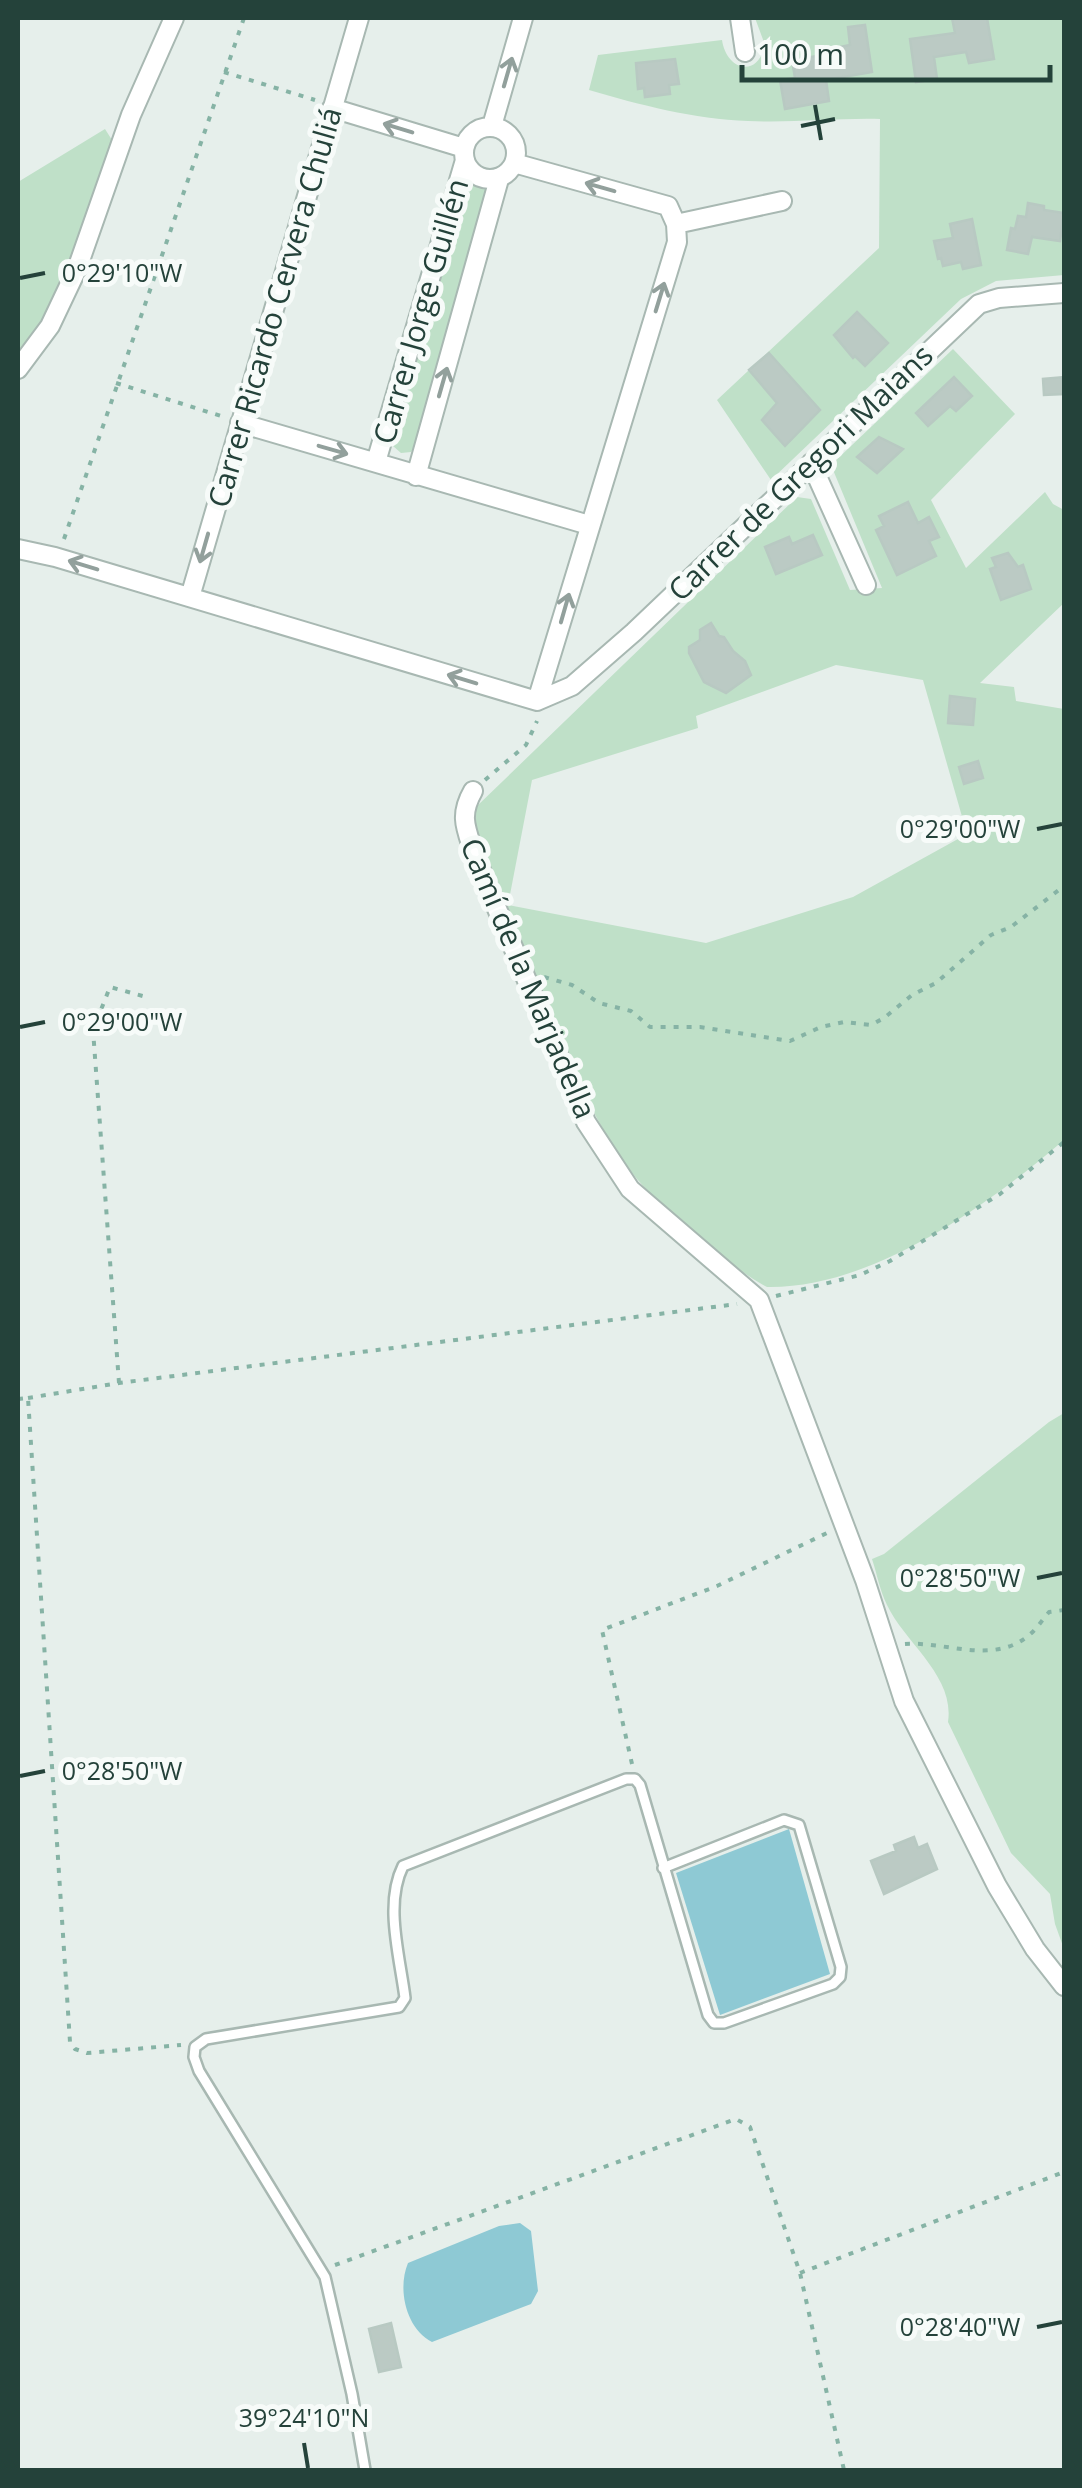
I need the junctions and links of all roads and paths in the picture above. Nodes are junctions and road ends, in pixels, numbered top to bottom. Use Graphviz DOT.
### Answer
graph roads {
  1 [pos="174,18"];
  2 [pos="244,18"];
  3 [pos="359,18"];
  4 [pos="523,18"];
  5 [pos="740,18"];
  6 [pos="745,52"];
  7 [pos="224,72"];
  8 [pos="324,104"];
  9 [pos="492,126"];
  10 [pos="464,154"];
  11 [pos="514,163"];
  12 [pos="499,178"];
  13 [pos="782,201"];
  14 [pos="676,224"];
  15 [pos="1064,292"];
  16 [pos="18,369"];
  17 [pos="116,384"];
  18 [pos="231,419"];
  19 [pos="376,462"];
  20 [pos="811,464"];
  21 [pos="416,476"];
  22 [pos="589,525"];
  23 [pos="18,550"];
  24 [pos="58,558"];
  25 [pos="866,585"];
  26 [pos="190,597"];
  27 [pos="546,699"];
  28 [pos="472,791"];
  29 [pos="1064,886"];
  30 [pos="526,977"];
  31 [pos="150,998"];
  32 [pos="1064,1142"];
  33 [pos="759,1300"];
  34 [pos="119,1383"];
  35 [pos="28,1398"];
  36 [pos="18,1399"];
  37 [pos="844,1524"];
  38 [pos="1064,1610"];
  39 [pos="886,1646"];
  40 [pos="635,1779"];
  41 [pos="664,1868"];
  42 [pos="1064,1986"];
  43 [pos="194,2052"];
  44 [pos="1064,2172"];
  45 [pos="322,2271"];
  46 [pos="800,2273"];
  47 [pos="364,2470"];
  48 [pos="844,2470"];
  1 -- 16 [label="street"];
  2 -- 7 [label="path"];
  3 -- 8 [label="street, Carrer Ricardo Cervera Chuliá"];
  9 -- 4 [label="street, one-way"];
  5 -- 6 [label="street"];
  7 -- 8 [label="path"];
  7 -- 17 [label="path"];
  10 -- 8 [label="street, one-way"];
  8 -- 18 [label="street, Carrer Ricardo Cervera Chuliá"];
  9 -- 10 [label="street"];
  9 -- 11 [label="street"];
  10 -- 12 [label="street"];
  10 -- 19 [label="street, Carrer Jorge Guillén"];
  11 -- 12 [label="street"];
  14 -- 11 [label="street, one-way"];
  21 -- 12 [label="street, Carrer Jorge Guillén, one-way"];
  13 -- 14 [label="street"];
  22 -- 14 [label="street, one-way"];
  15 -- 20 [label="street, Carrer de Gregori Maians"];
  17 -- 18 [label="path"];
  17 -- 24 [label="path"];
  18 -- 19 [label="street, one-way"];
  18 -- 26 [label="street, Carrer Ricardo Cervera Chuliá, one-way"];
  19 -- 21 [label="street"];
  20 -- 25 [label="street"];
  20 -- 27 [label="street, Carrer de Gregori Maians"];
  21 -- 22 [label="street"];
  27 -- 22 [label="street, one-way"];
  23 -- 24 [label="street"];
  26 -- 24 [label="street, one-way"];
  27 -- 26 [label="street, one-way"];
  27 -- 28 [label="path, Camí de la Marjadella"];
  28 -- 30 [label="street, Camí de la Marjadella"];
  29 -- 30 [label="path"];
  30 -- 33 [label="street, Camí de la Marjadella"];
  31 -- 34 [label="path"];
  32 -- 33 [label="path"];
  33 -- 34 [label="path"];
  33 -- 37 [label="street, Camí de la Marjadella"];
  34 -- 35 [label="path"];
  35 -- 36 [label="path"];
  35 -- 43 [label="path"];
  37 -- 39 [label="street, Camí de la Marjadella"];
  37 -- 40 [label="path"];
  38 -- 39 [label="path"];
  39 -- 42 [label="street, Camí de la Marjadella"];
  40 -- 41 [label="lane"];
  40 -- 43 [label="lane"];
  41 -- 41 [label="lane"];
  43 -- 45 [label="lane"];
  44 -- 46 [label="path"];
  45 -- 46 [label="path"];
  45 -- 47 [label="lane"];
  46 -- 48 [label="path"];
}
